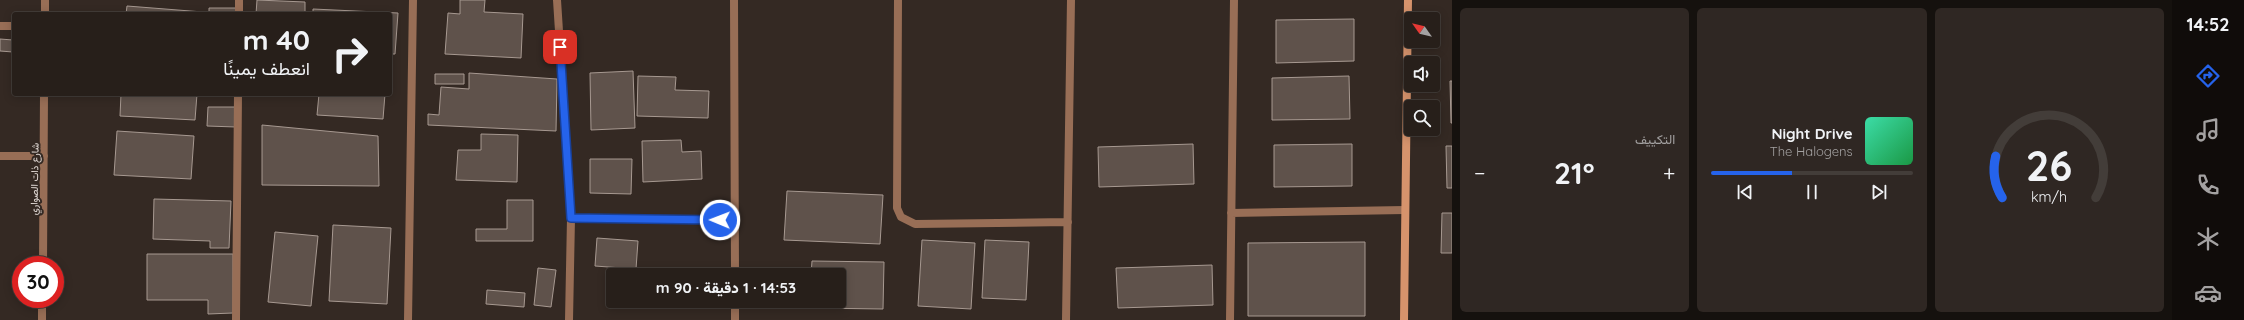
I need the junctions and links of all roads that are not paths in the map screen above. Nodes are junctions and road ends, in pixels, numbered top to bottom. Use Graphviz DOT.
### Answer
graph roads {
  1 [pos="46,0"];
  2 [pos="239,0"];
  3 [pos="413,0"];
  4 [pos="557,0"];
  5 [pos="734,0"];
  6 [pos="898,0"];
  7 [pos="1071,0"];
  8 [pos="1234,0"];
  9 [pos="1408,0"];
  10 [pos="45,12"];
  11 [pos="239,12"];
  12 [pos="0,26"];
  13 [pos="12,26"];
  14 [pos="44,96"];
  15 [pos="238,96"];
  16 [pos="0,156"];
  17 [pos="44,156"];
  18 [pos="1405,210"];
  19 [pos="1231,213"];
  20 [pos="571,218"];
  21 [pos="735,220"];
  22 [pos="1068,222"];
  23 [pos="43,256"];
  24 [pos="735,268"];
  25 [pos="42,308"];
  26 [pos="735,308"];
  27 [pos="42,320"];
  28 [pos="236,320"];
  29 [pos="408,320"];
  30 [pos="569,320"];
  31 [pos="735,320"];
  32 [pos="1066,320"];
  33 [pos="1230,320"];
  34 [pos="1404,320"];
  1 -- 10 [label="street"];
  2 -- 11 [label="street"];
  3 -- 29 [label="street"];
  4 -- 20 [label="street"];
  5 -- 21 [label="street"];
  6 -- 22 [label="street"];
  7 -- 22 [label="street"];
  8 -- 19 [label="street"];
  9 -- 18 [label="street"];
  12 -- 13 [label="street"];
  14 -- 17 [label="street, شارع ذات الصواري"];
  15 -- 28 [label="street"];
  16 -- 17 [label="street"];
  17 -- 23 [label="street, شارع ذات الصواري"];
  18 -- 19 [label="street"];
  18 -- 34 [label="street"];
  19 -- 33 [label="street"];
  20 -- 21 [label="street"];
  20 -- 30 [label="street"];
  21 -- 24 [label="street"];
  22 -- 32 [label="street"];
  25 -- 27 [label="street"];
  26 -- 31 [label="street"];
}
